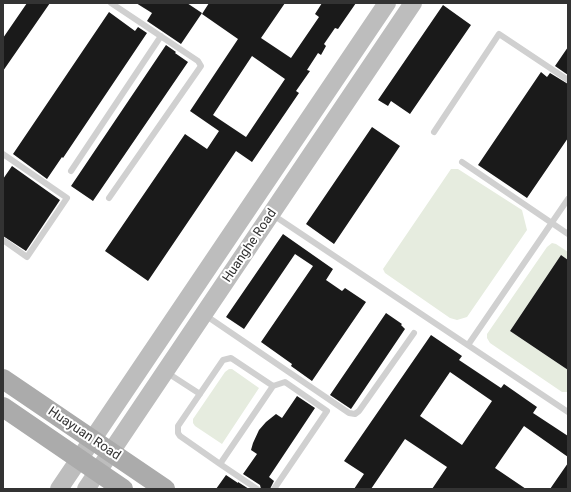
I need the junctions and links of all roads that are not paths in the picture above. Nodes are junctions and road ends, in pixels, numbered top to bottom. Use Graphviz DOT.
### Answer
graph roads {
  1 [pos="111,3"];
  2 [pos="387,3"];
  3 [pos="414,3"];
  4 [pos="161,36"];
  5 [pos="568,80"];
  6 [pos="434,132"];
  7 [pos="3,154"];
  8 [pos="462,162"];
  9 [pos="71,171"];
  10 [pos="109,198"];
  11 [pos="568,199"];
  12 [pos="272,214"];
  13 [pos="552,223"];
  14 [pos="568,234"];
  15 [pos="3,240"];
  16 [pos="204,314"];
  17 [pos="414,333"];
  18 [pos="468,345"];
  19 [pos="165,371"];
  20 [pos="3,379"];
  21 [pos="273,386"];
  22 [pos="200,394"];
  23 [pos="3,407"];
  24 [pos="568,412"];
  25 [pos="92,440"];
  26 [pos="110,453"];
  27 [pos="79,459"];
  28 [pos="220,464"];
  29 [pos="97,472"];
  30 [pos="59,489"];
  31 [pos="86,489"];
  32 [pos="123,489"];
  33 [pos="165,489"];
  34 [pos="257,489"];
  35 [pos="274,489"];
  1 -- 4 [label="lane"];
  2 -- 25 [label="main road, Huanghe Road"];
  3 -- 12 [label="main road, Huanghe Road"];
  4 -- 9 [label="lane"];
  4 -- 10 [label="lane"];
  5 -- 6 [label="lane"];
  7 -- 15 [label="lane"];
  8 -- 13 [label="lane"];
  11 -- 13 [label="lane"];
  12 -- 16 [label="main road, Huanghe Road"];
  12 -- 18 [label="lane"];
  13 -- 14 [label="lane"];
  13 -- 18 [label="lane"];
  16 -- 17 [label="lane"];
  16 -- 19 [label="main road, Huanghe Road"];
  18 -- 24 [label="lane"];
  19 -- 22 [label="lane"];
  19 -- 26 [label="main road, Huanghe Road"];
  20 -- 25 [label="main road, Huayuan Road"];
  21 -- 22 [label="lane"];
  21 -- 28 [label="lane"];
  21 -- 35 [label="lane"];
  22 -- 28 [label="lane"];
  23 -- 27 [label="main road, Huayuan Road"];
  25 -- 26 [label="main road, Huayuan Road"];
  25 -- 27 [label="main road, Huanghe Road"];
  26 -- 29 [label="main road, Huanghe Road"];
  26 -- 33 [label="main road, Huayuan Road"];
  27 -- 29 [label="main road, Huayuan Road"];
  27 -- 30 [label="main road, Huanghe Road"];
  28 -- 34 [label="lane"];
  29 -- 31 [label="main road, Huanghe Road"];
  29 -- 32 [label="main road, Huayuan Road"];
}
